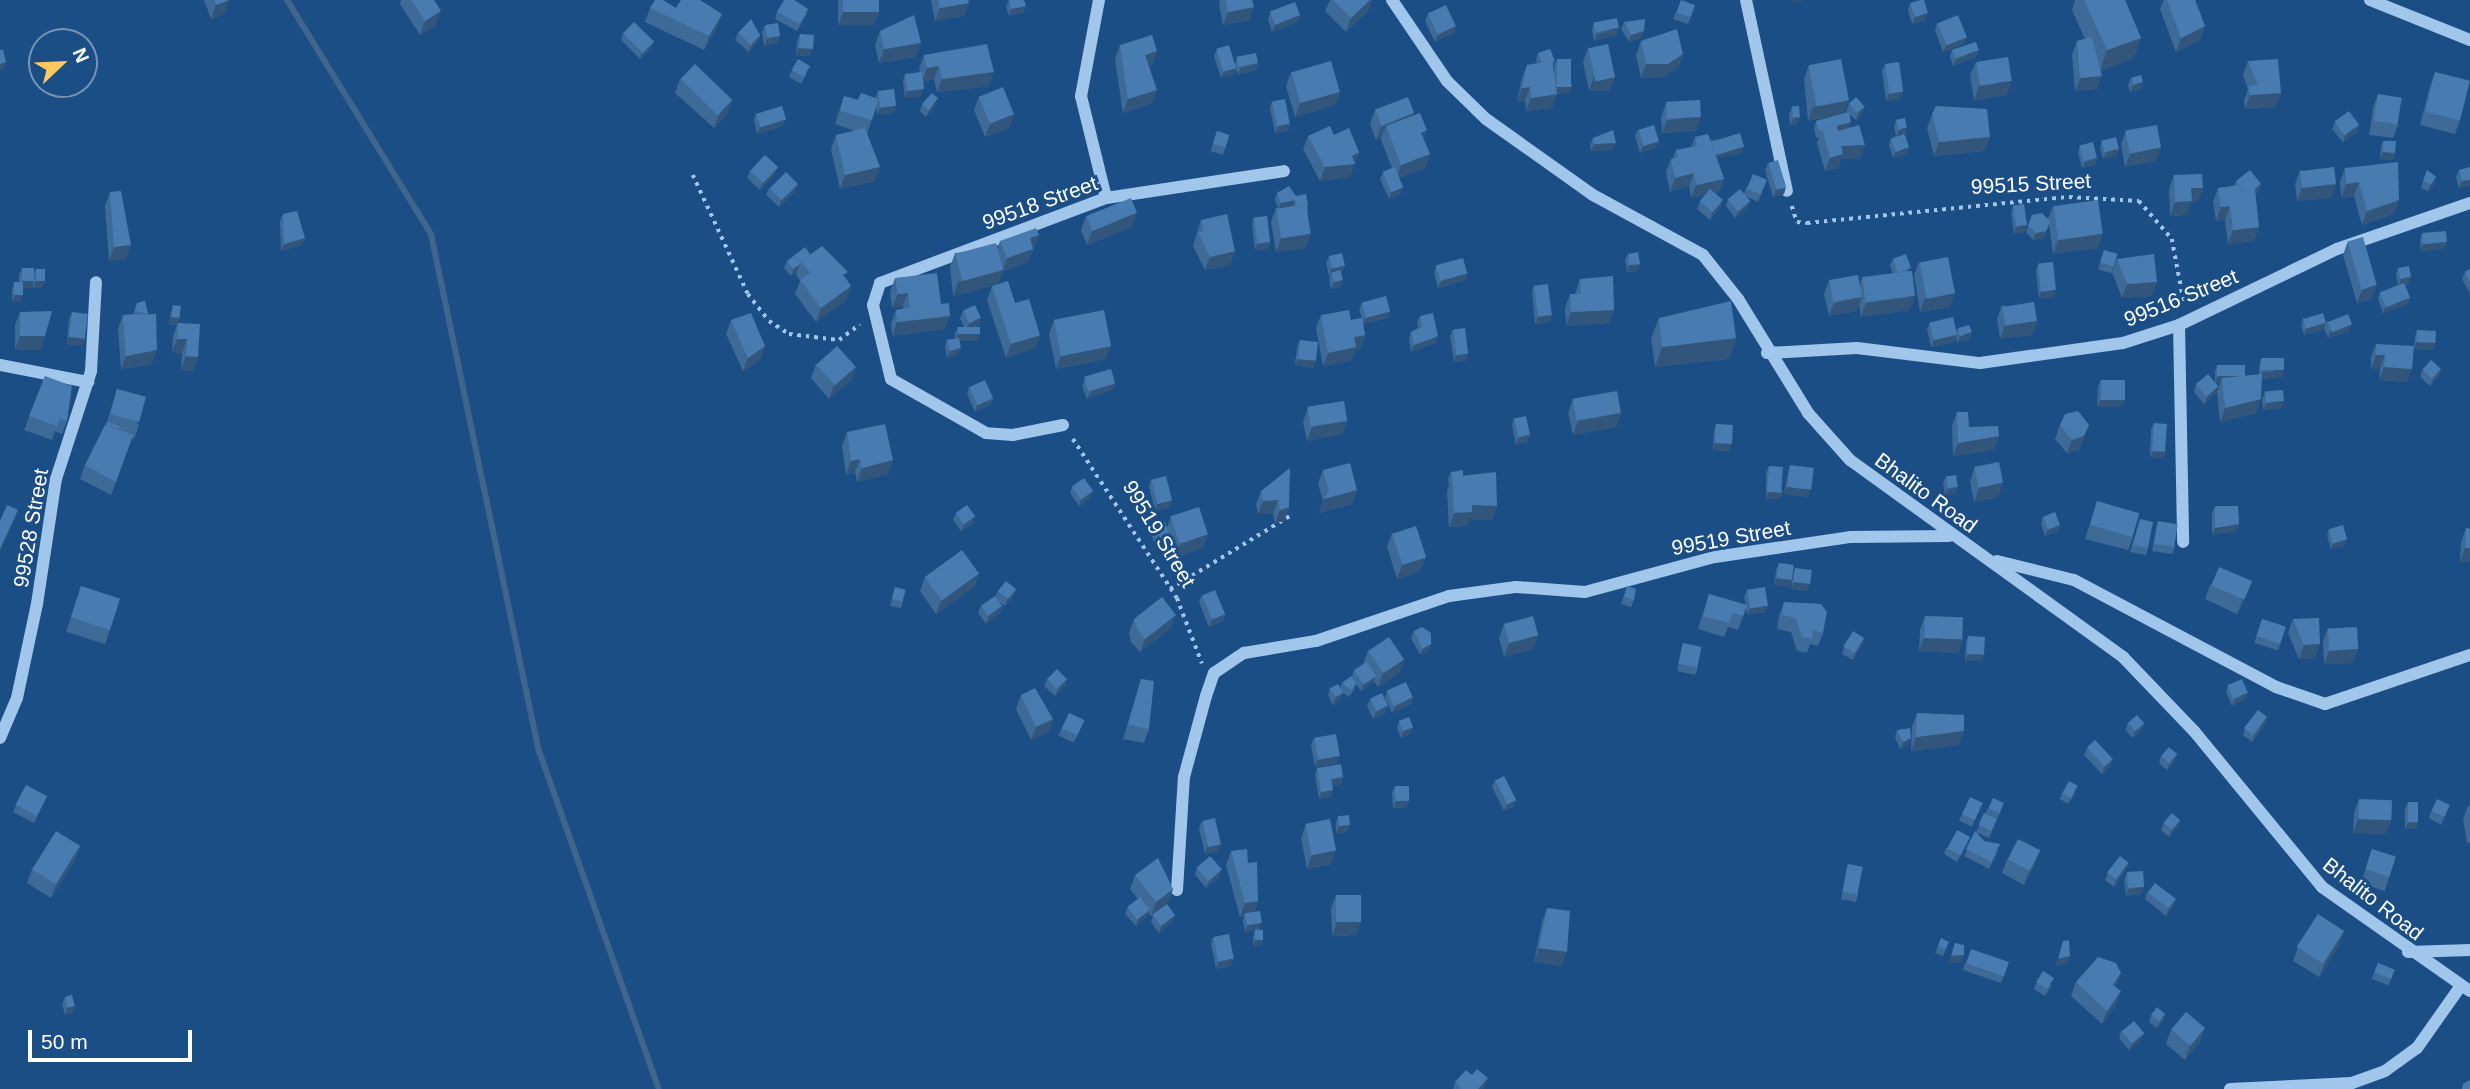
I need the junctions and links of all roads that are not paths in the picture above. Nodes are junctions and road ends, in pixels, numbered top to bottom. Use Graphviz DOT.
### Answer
graph roads {
  1 [pos="1098,0"];
  2 [pos="1392,0"];
  3 [pos="1746,0"];
  4 [pos="2370,0"];
  5 [pos="2470,40"];
  6 [pos="1284,171"];
  7 [pos="1787,191"];
  8 [pos="1106,198"];
  9 [pos="2470,203"];
  10 [pos="96,282"];
  11 [pos="2179,325"];
  12 [pos="1767,353"];
  13 [pos="0,365"];
  14 [pos="88,382"];
  15 [pos="1063,425"];
  16 [pos="1949,536"];
  17 [pos="2183,542"];
  18 [pos="1986,559"];
  19 [pos="2470,655"];
  20 [pos="0,738"];
  21 [pos="1177,890"];
  22 [pos="2470,950"];
  23 [pos="2408,952"];
  24 [pos="2465,989"];
  25 [pos="2230,1089"];
  1 -- 8 [label="street"];
  2 -- 12 [label="street, Bhalito Road"];
  3 -- 7 [label="street"];
  4 -- 5 [label="street"];
  6 -- 8 [label="street, 99518 Street"];
  8 -- 15 [label="street, 99518 Street"];
  9 -- 11 [label="street, 99516 Street"];
  10 -- 14 [label="street, 99528 Street"];
  11 -- 12 [label="street, 99516 Street"];
  11 -- 17 [label="street"];
  12 -- 16 [label="street, Bhalito Road"];
  13 -- 14 [label="street"];
  14 -- 20 [label="street, 99528 Street"];
  16 -- 18 [label="street, Bhalito Road"];
  16 -- 21 [label="street, 99519 Street"];
  18 -- 19 [label="street"];
  18 -- 23 [label="street, Bhalito Road"];
  22 -- 23 [label="street"];
  23 -- 24 [label="street, Bhalito Road"];
  24 -- 25 [label="street"];
}
